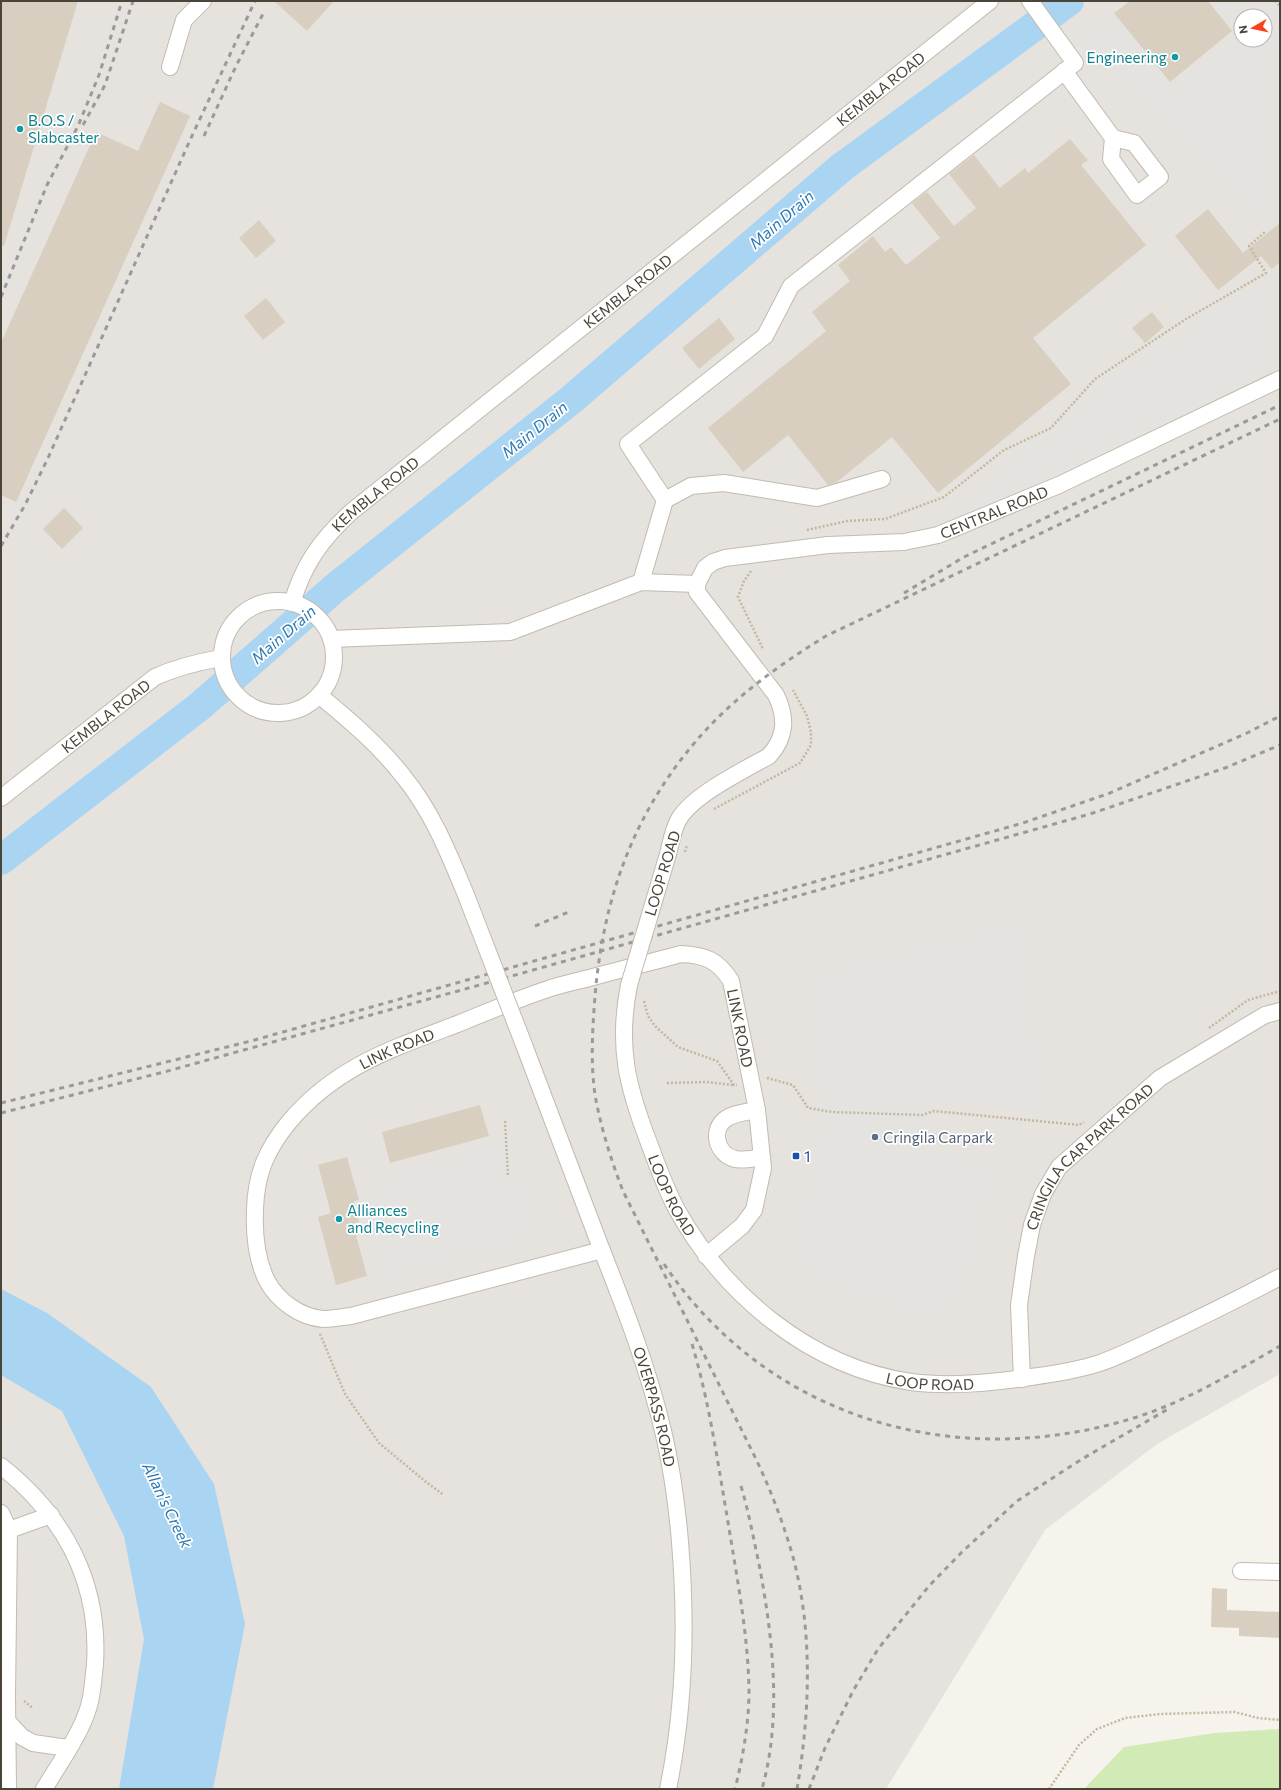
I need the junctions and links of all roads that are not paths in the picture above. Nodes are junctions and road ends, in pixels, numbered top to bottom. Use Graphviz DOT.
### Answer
graph roads {
  1 [pos="202,1"];
  2 [pos="990,1"];
  3 [pos="1031,2"];
  4 [pos="170,67"];
  5 [pos="1064,71"];
  6 [pos="1113,138"];
  7 [pos="1280,379"];
  8 [pos="882,479"];
  9 [pos="665,500"];
  10 [pos="641,582"];
  11 [pos="697,584"];
  12 [pos="292,602"];
  13 [pos="331,639"];
  14 [pos="222,663"];
  15 [pos="319,696"];
  16 [pos="1,798"];
  17 [pos="1280,1011"];
  18 [pos="756,1110"];
  19 [pos="762,1157"];
  20 [pos="602,1250"];
  21 [pos="706,1256"];
  22 [pos="1280,1276"];
  23 [pos="1022,1379"];
  24 [pos="1,1466"];
  25 [pos="1,1514"];
  26 [pos="51,1515"];
  27 [pos="10,1530"];
  28 [pos="1241,1571"];
  29 [pos="1280,1572"];
  30 [pos="7,1721"];
  31 [pos="68,1748"];
  32 [pos="8,1789"];
  33 [pos="44,1789"];
  34 [pos="668,1789"];
  1 -- 4 [label="street"];
  2 -- 12 [label="street, KEMBLA ROAD"];
  3 -- 5 [label="street"];
  5 -- 6 [label="street"];
  5 -- 9 [label="street"];
  7 -- 11 [label="street, CENTRAL ROAD"];
  8 -- 9 [label="street"];
  9 -- 10 [label="street"];
  10 -- 11 [label="street"];
  10 -- 13 [label="street"];
  11 -- 21 [label="street, LOOP ROAD, bridge"];
  12 -- 13 [label="street"];
  12 -- 14 [label="street"];
  13 -- 15 [label="street"];
  14 -- 15 [label="street"];
  14 -- 16 [label="street, KEMBLA ROAD"];
  15 -- 20 [label="street, OVERPASS ROAD, bridge"];
  17 -- 23 [label="street, CRINGILA CAR PARK ROAD"];
  18 -- 19 [label="street, LINK ROAD"];
  18 -- 19 [label="street"];
  18 -- 20 [label="street, LINK ROAD"];
  19 -- 21 [label="street, LINK ROAD"];
  20 -- 34 [label="street, OVERPASS ROAD"];
  21 -- 23 [label="street, LOOP ROAD"];
  22 -- 23 [label="street, LOOP ROAD"];
  24 -- 26 [label="street"];
  25 -- 27 [label="street"];
  26 -- 27 [label="street"];
  26 -- 31 [label="street"];
  27 -- 30 [label="street"];
  28 -- 29 [label="street"];
  30 -- 31 [label="street"];
  30 -- 32 [label="street"];
  31 -- 33 [label="street"];
}
